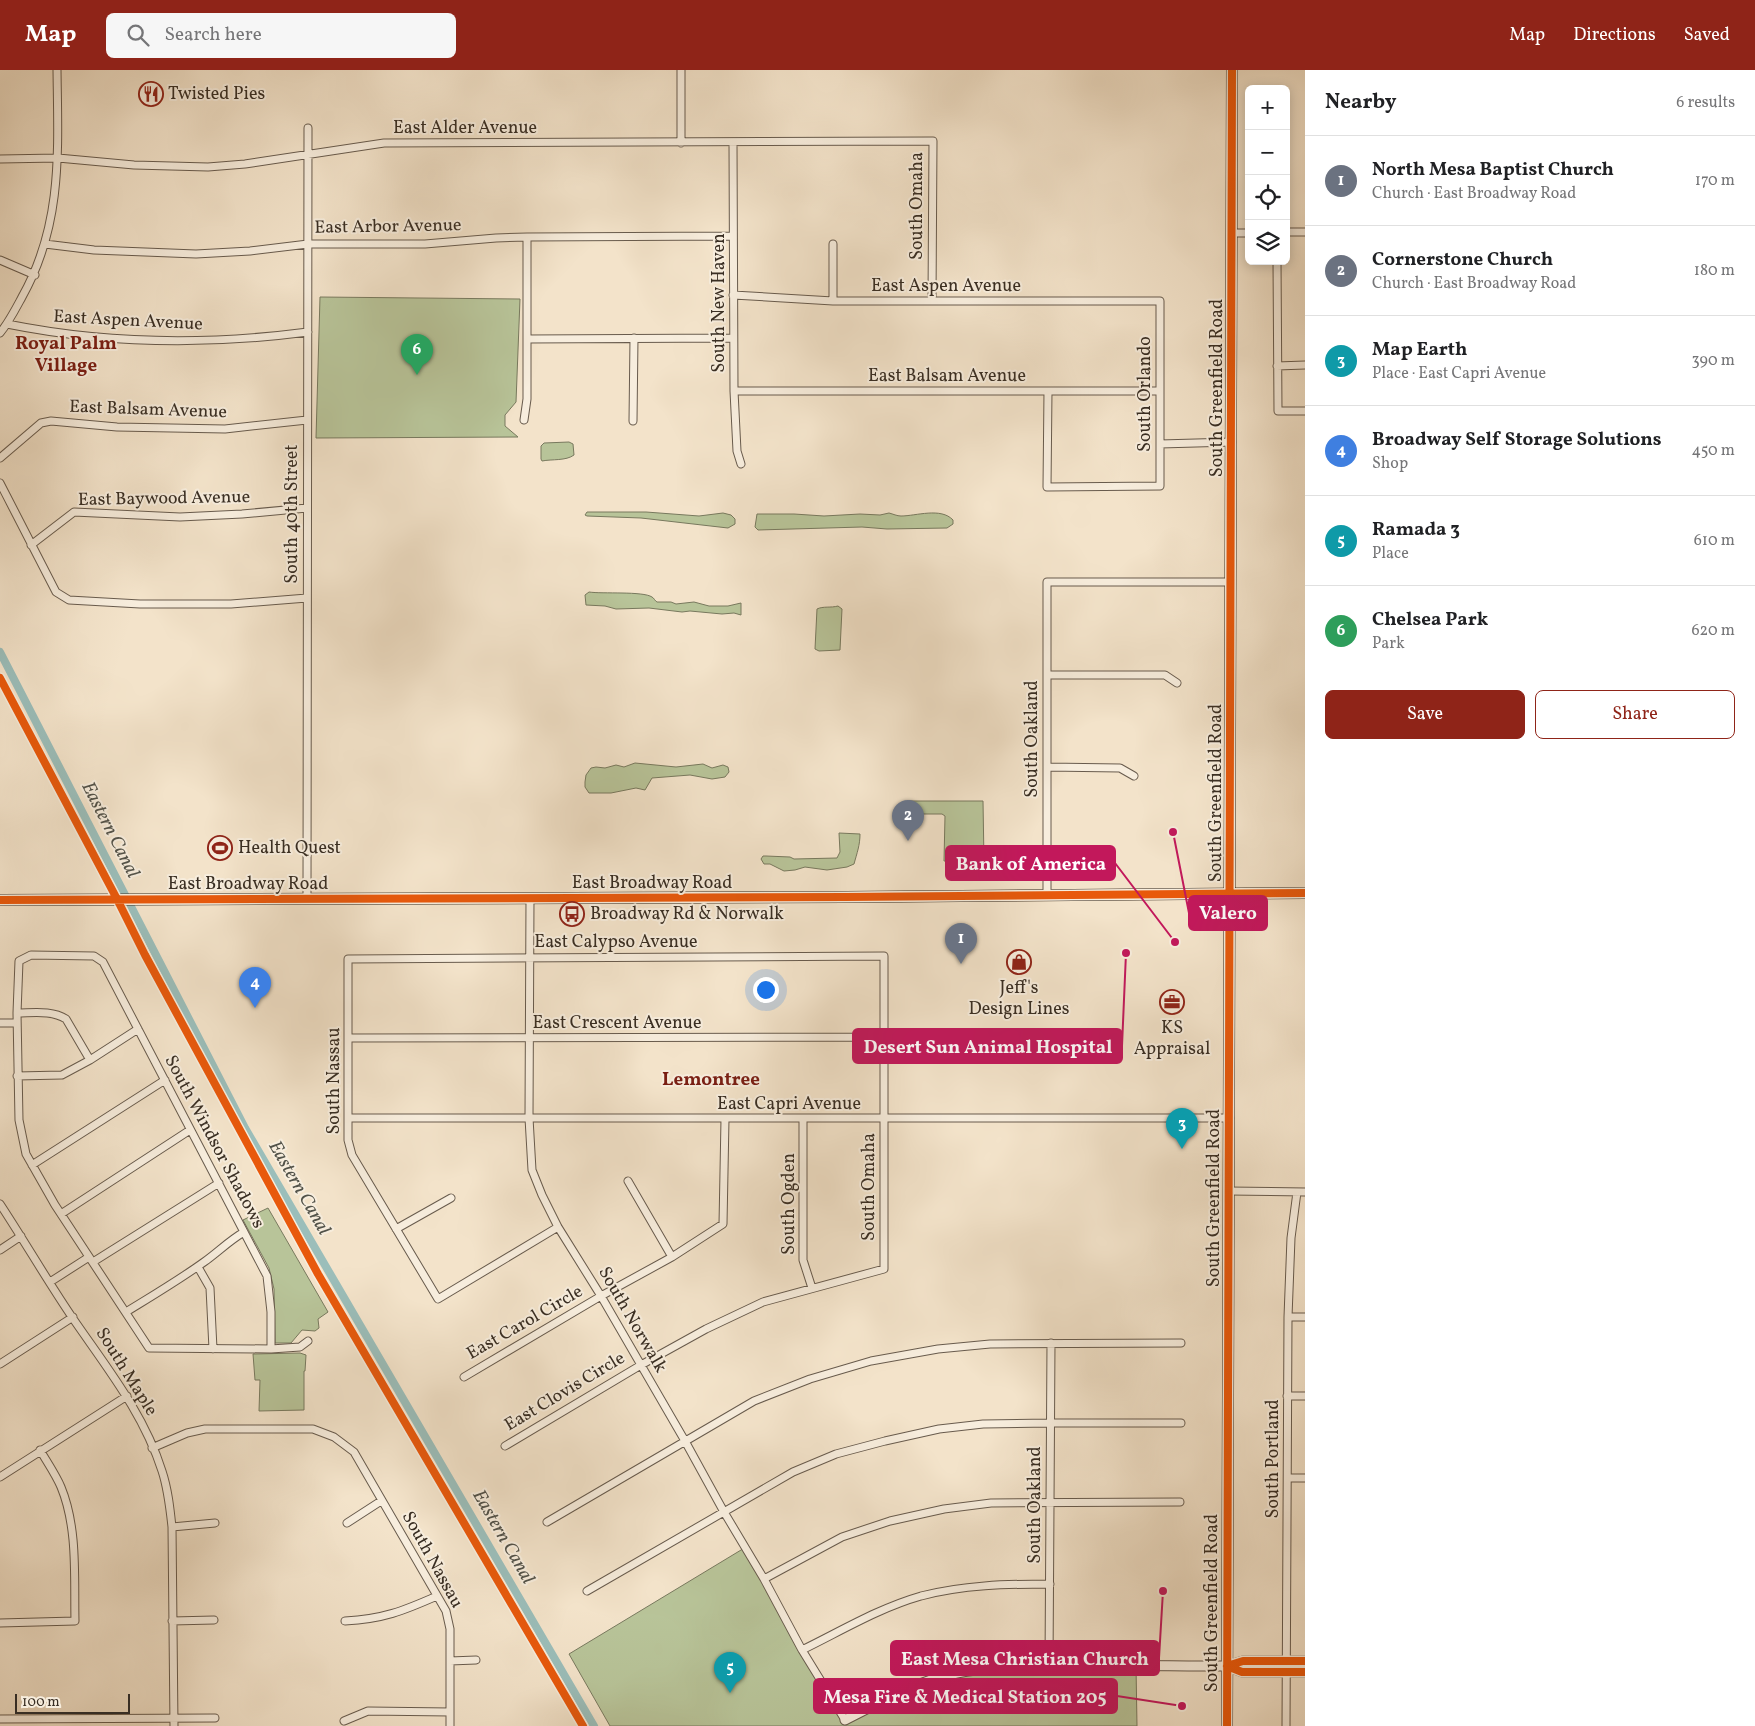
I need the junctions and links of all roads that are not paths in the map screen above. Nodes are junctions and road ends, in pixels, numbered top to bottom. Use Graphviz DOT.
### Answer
graph roads {
  1 [pos="57,70"];
  2 [pos="681,70"];
  3 [pos="1232,70"];
  4 [pos="308,128"];
  5 [pos="933,141"];
  6 [pos="734,142"];
  7 [pos="681,143"];
  8 [pos="308,156"];
  9 [pos="0,158"];
  10 [pos="58,158"];
  11 [pos="1290,232"];
  12 [pos="1305,232"];
  13 [pos="1232,233"];
  14 [pos="1245,233"];
  15 [pos="733,236"];
  16 [pos="527,237"];
  17 [pos="45,244"];
  18 [pos="308,244"];
  19 [pos="833,244"];
  20 [pos="0,260"];
  21 [pos="1277,265"];
  22 [pos="35,275"];
  23 [pos="733,295"];
  24 [pos="932,300"];
  25 [pos="833,301"];
  26 [pos="1160,301"];
  27 [pos="8,324"];
  28 [pos="308,332"];
  29 [pos="0,333"];
  30 [pos="634,338"];
  31 [pos="733,338"];
  32 [pos="527,339"];
  33 [pos="1305,365"];
  34 [pos="1277,366"];
  35 [pos="734,391"];
  36 [pos="1048,391"];
  37 [pos="1160,391"];
  38 [pos="1305,411"];
  39 [pos="307,420"];
  40 [pos="524,420"];
  41 [pos="634,421"];
  42 [pos="1232,442"];
  43 [pos="1160,444"];
  44 [pos="0,458"];
  45 [pos="741,464"];
  46 [pos="0,483"];
  47 [pos="307,508"];
  48 [pos="31,545"];
  49 [pos="1231,582"];
  50 [pos="307,598"];
  51 [pos="1047,675"];
  52 [pos="1178,683"];
  53 [pos="1047,767"];
  54 [pos="1134,776"];
  55 [pos="1231,893"];
  56 [pos="1305,893"];
  57 [pos="1047,895"];
  58 [pos="530,898"];
  59 [pos="306,899"];
  60 [pos="0,900"];
  61 [pos="884,956"];
  62 [pos="530,958"];
  63 [pos="348,959"];
  64 [pos="17,1013"];
  65 [pos="0,1023"];
  66 [pos="17,1023"];
  67 [pos="138,1029"];
  68 [pos="885,1037"];
  69 [pos="349,1038"];
  70 [pos="529,1038"];
  71 [pos="90,1060"];
  72 [pos="17,1076"];
  73 [pos="165,1080"];
  74 [pos="349,1118"];
  75 [pos="529,1118"];
  76 [pos="803,1118"];
  77 [pos="884,1118"];
  78 [pos="1230,1118"];
  79 [pos="725,1119"];
  80 [pos="190,1130"];
  81 [pos="32,1166"];
  82 [pos="628,1181"];
  83 [pos="219,1183"];
  84 [pos="1228,1191"];
  85 [pos="1301,1192"];
  86 [pos="452,1198"];
  87 [pos="0,1204"];
  88 [pos="61,1214"];
  89 [pos="558,1227"];
  90 [pos="396,1229"];
  91 [pos="244,1232"];
  92 [pos="21,1236"];
  93 [pos="0,1250"];
  94 [pos="672,1257"];
  95 [pos="91,1260"];
  96 [pos="198,1267"];
  97 [pos="884,1269"];
  98 [pos="50,1282"];
  99 [pos="812,1288"];
  100 [pos="602,1296"];
  101 [pos="126,1312"];
  102 [pos="72,1317"];
  103 [pos="1288,1317"];
  104 [pos="1305,1317"];
  105 [pos="308,1342"];
  106 [pos="1181,1343"];
  107 [pos="1051,1344"];
  108 [pos="213,1349"];
  109 [pos="271,1350"];
  110 [pos="0,1364"];
  111 [pos="641,1365"];
  112 [pos="464,1377"];
  113 [pos="127,1396"];
  114 [pos="1288,1396"];
  115 [pos="1305,1396"];
  116 [pos="1050,1423"];
  117 [pos="1181,1423"];
  118 [pos="686,1441"];
  119 [pos="505,1446"];
  120 [pos="152,1448"];
  121 [pos="40,1450"];
  122 [pos="0,1477"];
  123 [pos="1288,1478"];
  124 [pos="1305,1478"];
  125 [pos="381,1501"];
  126 [pos="1050,1502"];
  127 [pos="1180,1502"];
  128 [pos="724,1512"];
  129 [pos="548,1522"];
  130 [pos="215,1523"];
  131 [pos="347,1523"];
  132 [pos="172,1527"];
  133 [pos="764,1579"];
  134 [pos="1050,1584"];
  135 [pos="587,1591"];
  136 [pos="437,1596"];
  137 [pos="214,1620"];
  138 [pos="172,1621"];
  139 [pos="345,1621"];
  140 [pos="0,1623"];
  141 [pos="802,1650"];
  142 [pos="476,1660"];
  143 [pos="450,1661"];
  144 [pos="1286,1661"];
  145 [pos="1305,1661"];
  146 [pos="1049,1666"];
  147 [pos="1227,1666"];
  148 [pos="1286,1672"];
  149 [pos="1305,1672"];
  150 [pos="450,1712"];
  151 [pos="216,1718"];
  152 [pos="0,1719"];
  153 [pos="845,1720"];
  154 [pos="344,1721"];
  155 [pos="174,1722"];
  156 [pos="450,1726"];
  157 [pos="1227,1726"];
  158 [pos="1286,1726"];
  1 -- 10 [label="street"];
  2 -- 7 [label="street"];
  3 -- 13 [label="main road, South Greenfield Road"];
  4 -- 8 [label="street, South 40th Street"];
  5 -- 6 [label="street, East Alder Avenue"];
  5 -- 24 [label="street, South Omaha"];
  6 -- 7 [label="street, East Alder Avenue"];
  6 -- 15 [label="street, South New Haven"];
  7 -- 8 [label="street, East Alder Avenue"];
  8 -- 10 [label="street, East Alder Avenue"];
  8 -- 18 [label="street, South 40th Street"];
  9 -- 10 [label="street, East Alder Avenue"];
  10 -- 17 [label="street"];
  11 -- 12 [label="street"];
  13 -- 14 [label="street"];
  13 -- 42 [label="main road, South Greenfield Road"];
  15 -- 16 [label="street, East Arbor Avenue"];
  15 -- 23 [label="street, South New Haven"];
  16 -- 18 [label="street, East Arbor Avenue"];
  16 -- 32 [label="street"];
  17 -- 18 [label="street, East Arbor Avenue"];
  17 -- 22 [label="street"];
  18 -- 28 [label="street, South 40th Street"];
  19 -- 25 [label="street"];
  20 -- 22 [label="street"];
  21 -- 34 [label="street"];
  22 -- 27 [label="street"];
  23 -- 25 [label="street, East Aspen Avenue"];
  23 -- 31 [label="street, South New Haven"];
  24 -- 25 [label="street, East Aspen Avenue"];
  24 -- 26 [label="street, East Aspen Avenue"];
  26 -- 37 [label="street, South Orlando"];
  27 -- 28 [label="street, East Aspen Avenue"];
  27 -- 29 [label="street"];
  28 -- 39 [label="street, South 40th Street"];
  30 -- 31 [label="street"];
  30 -- 32 [label="street"];
  30 -- 41 [label="street"];
  31 -- 35 [label="street, South New Haven"];
  32 -- 40 [label="street"];
  33 -- 34 [label="street"];
  34 -- 38 [label="street"];
  35 -- 36 [label="street, East Balsam Avenue"];
  35 -- 45 [label="street, South New Haven"];
  36 -- 37 [label="street, East Balsam Avenue"];
  36 -- 43 [label="street, South Orlando"];
  37 -- 43 [label="street, South Orlando"];
  39 -- 44 [label="street, East Balsam Avenue"];
  39 -- 47 [label="street, South 40th Street"];
  42 -- 43 [label="street"];
  42 -- 49 [label="main road, South Greenfield Road"];
  46 -- 48 [label="street"];
  47 -- 48 [label="street, East Baywood Avenue"];
  47 -- 50 [label="street, South 40th Street"];
  48 -- 50 [label="street"];
  49 -- 51 [label="street, South Oakland"];
  49 -- 55 [label="main road, South Greenfield Road"];
  50 -- 59 [label="street, South 40th Street"];
  51 -- 52 [label="street"];
  51 -- 53 [label="street, South Oakland"];
  53 -- 54 [label="street"];
  53 -- 57 [label="street, South Oakland"];
  55 -- 56 [label="main road, East Broadway Road"];
  55 -- 57 [label="main road, East Broadway Road"];
  55 -- 78 [label="main road, South Greenfield Road"];
  57 -- 58 [label="main road, East Broadway Road"];
  58 -- 59 [label="main road, East Broadway Road"];
  58 -- 62 [label="street, South Norwalk"];
  59 -- 60 [label="main road, East Broadway Road"];
  61 -- 62 [label="street, East Calypso Avenue"];
  61 -- 68 [label="street, South Omaha"];
  62 -- 63 [label="street, East Calypso Avenue"];
  62 -- 70 [label="street, South Norwalk"];
  63 -- 69 [label="street, South Nassau"];
  64 -- 66 [label="street"];
  64 -- 67 [label="street, South Windsor Shadows"];
  64 -- 71 [label="street"];
  65 -- 66 [label="street"];
  66 -- 72 [label="street"];
  67 -- 71 [label="street"];
  67 -- 73 [label="street, South Windsor Shadows"];
  68 -- 70 [label="street, East Crescent Avenue"];
  68 -- 77 [label="street, South Omaha"];
  69 -- 70 [label="street, East Crescent Avenue"];
  69 -- 74 [label="street, South Nassau"];
  70 -- 75 [label="street, South Norwalk"];
  71 -- 72 [label="street"];
  72 -- 81 [label="street"];
  73 -- 80 [label="street, South Windsor Shadows"];
  73 -- 81 [label="street"];
  74 -- 75 [label="street, East Capri Avenue"];
  74 -- 90 [label="street, South Nassau"];
  75 -- 79 [label="street, East Capri Avenue"];
  75 -- 89 [label="street, South Norwalk"];
  76 -- 77 [label="street, East Capri Avenue"];
  76 -- 79 [label="street, East Capri Avenue"];
  76 -- 99 [label="street, South Ogden"];
  77 -- 78 [label="street, East Capri Avenue"];
  77 -- 97 [label="street, South Omaha"];
  78 -- 84 [label="main road, South Greenfield Road"];
  79 -- 94 [label="street, East Carol Circle"];
  80 -- 83 [label="street, South Windsor Shadows"];
  80 -- 88 [label="street"];
  81 -- 88 [label="street"];
  82 -- 94 [label="street"];
  83 -- 91 [label="street, South Windsor Shadows"];
  83 -- 95 [label="street"];
  84 -- 85 [label="street"];
  84 -- 147 [label="main road, South Greenfield Road"];
  85 -- 103 [label="street, South Portland"];
  86 -- 90 [label="street"];
  87 -- 92 [label="street, South Maple"];
  88 -- 95 [label="street"];
  89 -- 90 [label="street, South Nassau"];
  89 -- 100 [label="street, South Norwalk"];
  91 -- 96 [label="street"];
  91 -- 109 [label="street, South Windsor Shadows"];
  92 -- 93 [label="street"];
  92 -- 98 [label="street, South Maple"];
  94 -- 100 [label="street, East Carol Circle"];
  95 -- 98 [label="street"];
  95 -- 101 [label="street"];
  96 -- 101 [label="street"];
  96 -- 108 [label="street"];
  97 -- 99 [label="street, East Clovis Circle"];
  98 -- 102 [label="street, South Maple"];
  99 -- 111 [label="street, East Clovis Circle"];
  100 -- 111 [label="street, South Norwalk"];
  100 -- 112 [label="street, East Carol Circle"];
  101 -- 108 [label="street"];
  102 -- 110 [label="street"];
  102 -- 113 [label="street, South Maple"];
  103 -- 104 [label="street"];
  103 -- 114 [label="street, South Portland"];
  105 -- 109 [label="street"];
  106 -- 107 [label="street"];
  107 -- 116 [label="street, South Oakland"];
  107 -- 118 [label="street"];
  108 -- 109 [label="street"];
  111 -- 118 [label="street, South Norwalk"];
  111 -- 119 [label="street, East Clovis Circle"];
  113 -- 120 [label="street, South Maple"];
  113 -- 121 [label="street"];
  114 -- 115 [label="street"];
  114 -- 123 [label="street, South Portland"];
  116 -- 117 [label="street"];
  116 -- 126 [label="street, South Oakland"];
  116 -- 128 [label="street"];
  118 -- 128 [label="street, South Norwalk"];
  118 -- 129 [label="street"];
  120 -- 125 [label="street, South Nassau"];
  120 -- 132 [label="street, South Maple"];
  121 -- 122 [label="street"];
  121 -- 140 [label="street"];
  123 -- 124 [label="street"];
  123 -- 144 [label="street, South Portland"];
  125 -- 131 [label="street"];
  125 -- 136 [label="street, South Nassau"];
  126 -- 127 [label="street"];
  126 -- 133 [label="street"];
  126 -- 134 [label="street, South Oakland"];
  128 -- 133 [label="street, South Norwalk"];
  128 -- 135 [label="street"];
  130 -- 132 [label="street"];
  132 -- 138 [label="street, South Maple"];
  133 -- 141 [label="street, South Norwalk"];
  134 -- 141 [label="street"];
  134 -- 146 [label="street, South Oakland"];
  136 -- 139 [label="street"];
  136 -- 143 [label="street, South Nassau"];
  137 -- 138 [label="street"];
  138 -- 155 [label="street, South Maple"];
  141 -- 153 [label="street, South Norwalk"];
  142 -- 143 [label="street"];
  143 -- 150 [label="street, South Nassau"];
  144 -- 145 [label="street"];
  144 -- 147 [label="street"];
  144 -- 148 [label="street, South Portland"];
  146 -- 147 [label="street"];
  146 -- 153 [label="street"];
  147 -- 148 [label="street"];
  147 -- 157 [label="main road, South Greenfield Road"];
  148 -- 149 [label="street"];
  148 -- 158 [label="street, South Portland"];
  150 -- 154 [label="street"];
  150 -- 156 [label="street, South Nassau"];
  151 -- 155 [label="street"];
  152 -- 155 [label="street"];
}
